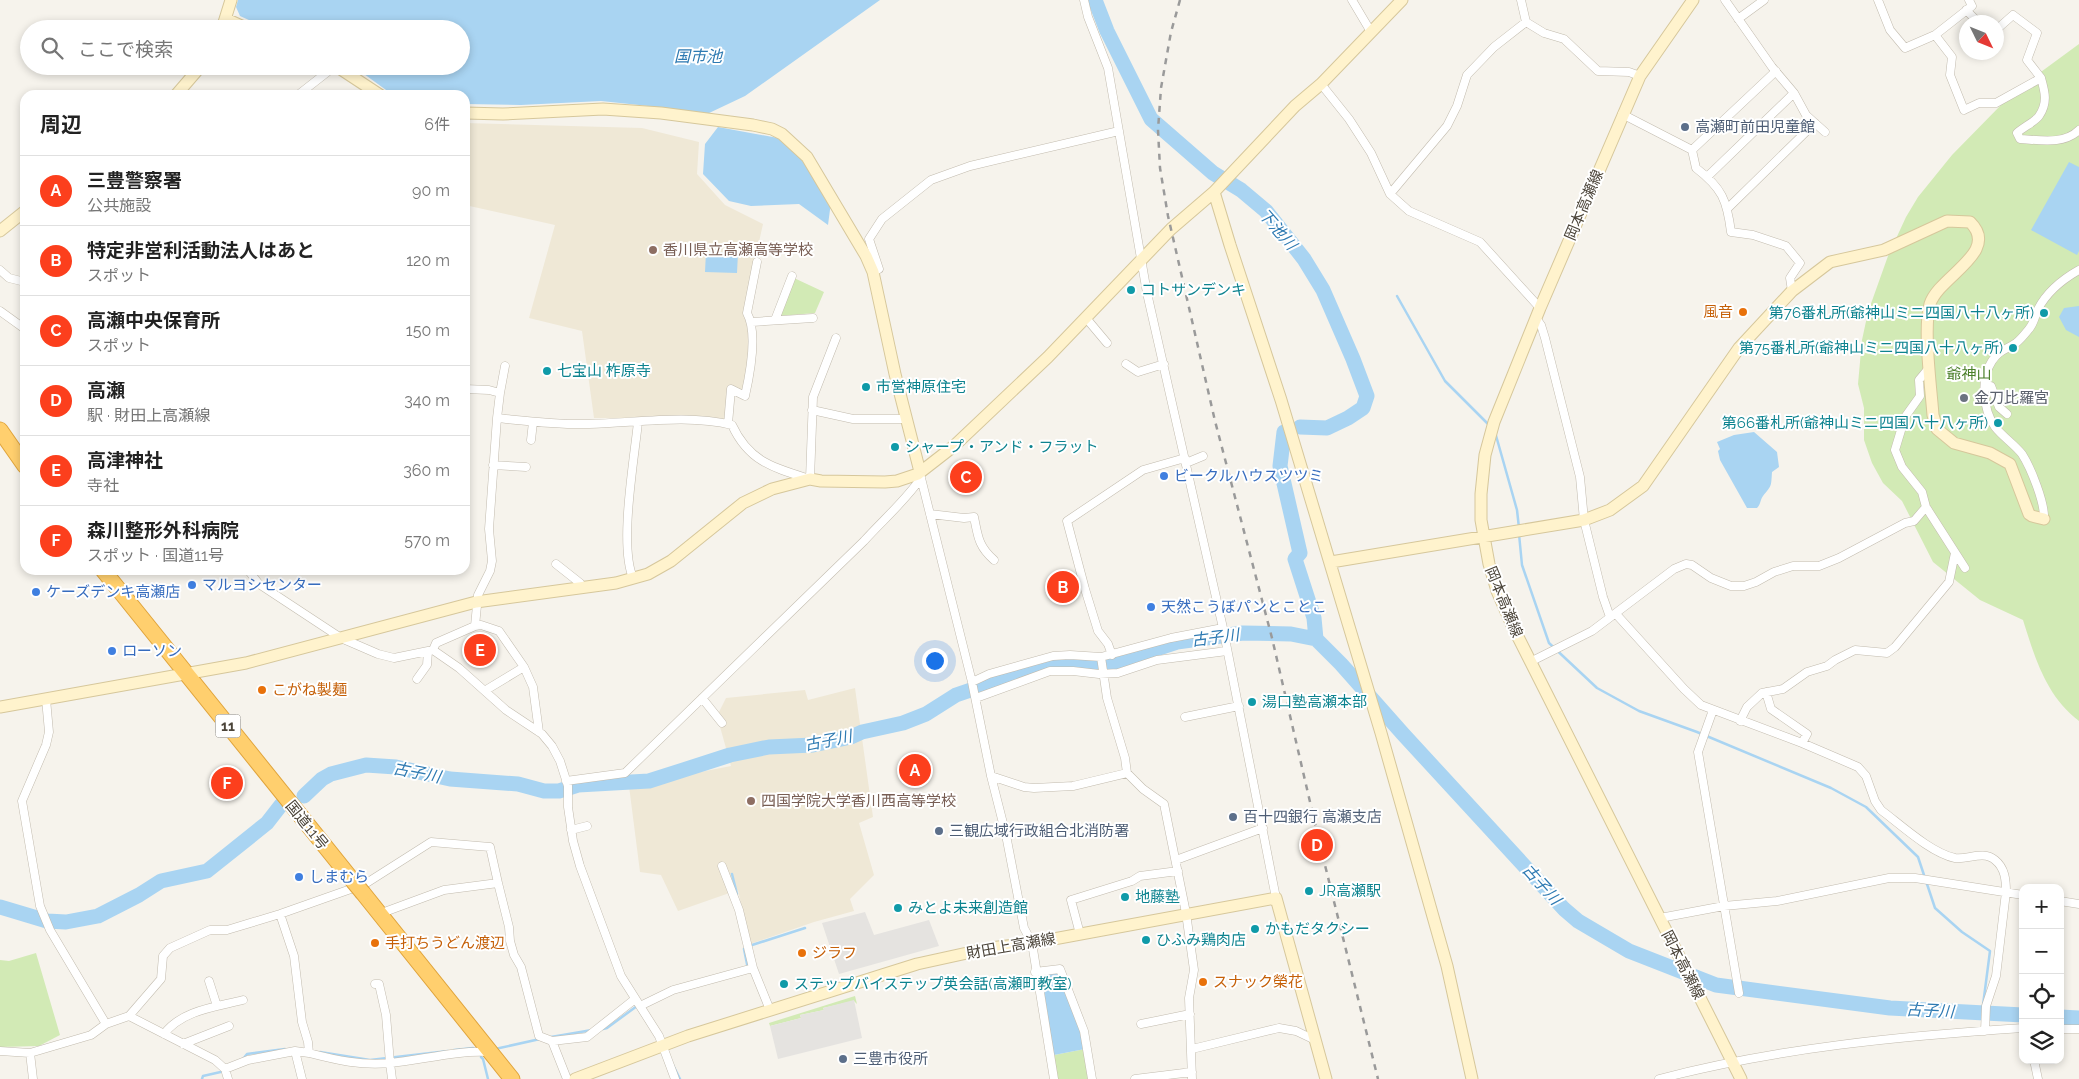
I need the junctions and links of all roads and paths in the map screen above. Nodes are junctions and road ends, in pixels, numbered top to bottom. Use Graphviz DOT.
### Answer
graph roads {
  1 [pos="231,0"];
  2 [pos="1084,0"];
  3 [pos="1352,0"];
  4 [pos="1402,0"];
  5 [pos="1521,0"];
  6 [pos="1693,0"];
  7 [pos="1725,0"];
  8 [pos="1764,0"];
  9 [pos="1878,0"];
  10 [pos="1970,0"];
  11 [pos="1966,10"];
  12 [pos="1971,15"];
  13 [pos="1738,19"];
  14 [pos="225,20"];
  15 [pos="1526,22"];
  16 [pos="2004,23"];
  17 [pos="1371,32"];
  18 [pos="1935,35"];
  19 [pos="1776,71"];
  20 [pos="193,75"];
  21 [pos="324,75"];
  22 [pos="349,75"];
  23 [pos="1640,76"];
  24 [pos="2041,78"];
  25 [pos="1321,84"];
  26 [pos="180,90"];
  27 [pos="304,90"];
  28 [pos="372,90"];
  29 [pos="1794,93"];
  30 [pos="470,113"];
  31 [pos="1622,114"];
  32 [pos="1815,123"];
  33 [pos="2079,130"];
  34 [pos="1119,131"];
  35 [pos="1825,132"];
  36 [pos="1692,150"];
  37 [pos="1707,177"];
  38 [pos="1214,192"];
  39 [pos="1390,194"];
  40 [pos="1728,208"];
  41 [pos="20,215"];
  42 [pos="0,231"];
  43 [pos="1142,259"];
  44 [pos="757,262"];
  45 [pos="0,270"];
  46 [pos="2079,270"];
  47 [pos="873,272"];
  48 [pos="792,276"];
  49 [pos="20,281"];
  50 [pos="1792,291"];
  51 [pos="0,312"];
  52 [pos="1538,313"];
  53 [pos="814,318"];
  54 [pos="1086,318"];
  55 [pos="775,320"];
  56 [pos="752,322"];
  57 [pos="20,326"];
  58 [pos="836,338"];
  59 [pos="1107,343"];
  60 [pos="1126,364"];
  61 [pos="1164,364"];
  62 [pos="504,366"];
  63 [pos="1930,366"];
  64 [pos="1985,386"];
  65 [pos="470,389"];
  66 [pos="500,393"];
  67 [pos="812,410"];
  68 [pos="2007,414"];
  69 [pos="497,418"];
  70 [pos="906,419"];
  71 [pos="533,422"];
  72 [pos="638,422"];
  73 [pos="728,424"];
  74 [pos="0,430"];
  75 [pos="531,440"];
  76 [pos="1203,456"];
  77 [pos="20,459"];
  78 [pos="1185,460"];
  79 [pos="493,465"];
  80 [pos="526,467"];
  81 [pos="920,473"];
  82 [pos="810,479"];
  83 [pos="1926,507"];
  84 [pos="930,514"];
  85 [pos="2044,519"];
  86 [pos="1584,520"];
  87 [pos="1484,536"];
  88 [pos="1955,554"];
  89 [pos="994,560"];
  90 [pos="1330,562"];
  91 [pos="556,564"];
  92 [pos="1965,568"];
  93 [pos="106,575"];
  94 [pos="252,575"];
  95 [pos="633,578"];
  96 [pos="583,588"];
  97 [pos="476,602"];
  98 [pos="1613,615"];
  99 [pos="475,626"];
  100 [pos="1223,628"];
  101 [pos="341,638"];
  102 [pos="431,651"];
  103 [pos="1227,651"];
  104 [pos="1112,654"];
  105 [pos="1101,660"];
  106 [pos="1530,662"];
  107 [pos="524,667"];
  108 [pos="188,674"];
  109 [pos="1104,674"];
  110 [pos="417,679"];
  111 [pos="972,682"];
  112 [pos="486,690"];
  113 [pos="1766,692"];
  114 [pos="702,698"];
  115 [pos="976,698"];
  116 [pos="46,699"];
  117 [pos="1240,706"];
  118 [pos="0,707"];
  119 [pos="1713,710"];
  120 [pos="1185,717"];
  121 [pos="1740,721"];
  122 [pos="722,723"];
  123 [pos="539,732"];
  124 [pos="1802,743"];
  125 [pos="1126,773"];
  126 [pos="991,776"];
  127 [pos="566,781"];
  128 [pos="587,826"];
  129 [pos="1262,828"];
  130 [pos="571,830"];
  131 [pos="1176,860"];
  132 [pos="722,866"];
  133 [pos="1178,871"];
  134 [pos="498,883"];
  135 [pos="2006,892"];
  136 [pos="2019,894"];
  137 [pos="1276,898"];
  138 [pos="2064,902"];
  139 [pos="2079,904"];
  140 [pos="1724,906"];
  141 [pos="280,914"];
  142 [pos="379,914"];
  143 [pos="1186,914"];
  144 [pos="1660,918"];
  145 [pos="1080,934"];
  146 [pos="1032,943"];
  147 [pos="753,968"];
  148 [pos="1035,972"];
  149 [pos="209,981"];
  150 [pos="375,984"];
  151 [pos="1739,993"];
  152 [pos="635,999"];
  153 [pos="244,1000"];
  154 [pos="217,1006"];
  155 [pos="640,1006"];
  156 [pos="770,1010"];
  157 [pos="1190,1014"];
  158 [pos="129,1016"];
  159 [pos="106,1024"];
  160 [pos="1141,1024"];
  161 [pos="229,1026"];
  162 [pos="1985,1027"];
  163 [pos="2019,1028"];
  164 [pos="2064,1029"];
  165 [pos="2079,1029"];
  166 [pos="164,1034"];
  167 [pos="552,1040"];
  168 [pos="1315,1040"];
  169 [pos="183,1044"];
  170 [pos="662,1046"];
  171 [pos="1192,1049"];
  172 [pos="0,1051"];
  173 [pos="295,1051"];
  174 [pos="490,1052"];
  175 [pos="30,1053"];
  176 [pos="309,1053"];
  177 [pos="1732,1061"];
  178 [pos="390,1063"];
  179 [pos="2035,1064"];
  180 [pos="224,1069"];
  181 [pos="1192,1075"];
  182 [pos="33,1079"];
  183 [pos="228,1079"];
  184 [pos="302,1079"];
  185 [pos="392,1079"];
  186 [pos="512,1079"];
  187 [pos="566,1079"];
  188 [pos="575,1079"];
  189 [pos="675,1079"];
  190 [pos="1054,1079"];
  191 [pos="1092,1079"];
  192 [pos="1135,1079"];
  193 [pos="1326,1079"];
  194 [pos="1472,1079"];
  195 [pos="1659,1079"];
  196 [pos="1741,1079"];
  197 [pos="2038,1079"];
  1 -- 14 [label="street"];
  2 -- 34 [label="street"];
  3 -- 17 [label="street"];
  4 -- 17 [label="street"];
  5 -- 15 [label="street"];
  6 -- 23 [label="street, 岡本高瀬線"];
  7 -- 13 [label="street"];
  8 -- 13 [label="street"];
  9 -- 18 [label="street"];
  10 -- 11 [label="street"];
  11 -- 12 [label="street"];
  11 -- 18 [label="street"];
  13 -- 19 [label="street"];
  15 -- 23 [label="street"];
  15 -- 39 [label="street"];
  16 -- 24 [label="street"];
  17 -- 25 [label="street"];
  18 -- 24 [label="street"];
  19 -- 29 [label="street"];
  19 -- 36 [label="street"];
  20 -- 26 [label="street"];
  21 -- 27 [label="street"];
  22 -- 28 [label="street"];
  23 -- 31 [label="street, 岡本高瀬線"];
  24 -- 33 [label="street"];
  25 -- 38 [label="street"];
  25 -- 39 [label="street"];
  29 -- 32 [label="street"];
  29 -- 37 [label="street"];
  30 -- 47 [label="street"];
  31 -- 36 [label="street"];
  31 -- 52 [label="street, 岡本高瀬線"];
  32 -- 35 [label="street"];
  32 -- 40 [label="street"];
  34 -- 43 [label="street"];
  34 -- 47 [label="street"];
  36 -- 37 [label="street"];
  37 -- 40 [label="street"];
  38 -- 43 [label="street"];
  38 -- 90 [label="street"];
  39 -- 52 [label="street"];
  40 -- 50 [label="street"];
  41 -- 42 [label="street"];
  43 -- 54 [label="street"];
  43 -- 61 [label="street"];
  44 -- 56 [label="street"];
  45 -- 49 [label="street"];
  46 -- 64 [label="street"];
  47 -- 70 [label="street"];
  48 -- 55 [label="street"];
  50 -- 63 [label="street"];
  50 -- 86 [label="street"];
  51 -- 57 [label="street"];
  52 -- 86 [label="street"];
  52 -- 87 [label="street, 岡本高瀬線"];
  53 -- 55 [label="street"];
  54 -- 59 [label="street"];
  54 -- 81 [label="street"];
  55 -- 56 [label="street"];
  56 -- 73 [label="street"];
  58 -- 67 [label="street"];
  60 -- 61 [label="street"];
  61 -- 78 [label="street"];
  62 -- 66 [label="street"];
  63 -- 83 [label="street"];
  63 -- 85 [label="street"];
  64 -- 68 [label="street"];
  64 -- 85 [label="street"];
  65 -- 66 [label="street"];
  66 -- 69 [label="street"];
  67 -- 70 [label="street"];
  67 -- 82 [label="street"];
  69 -- 71 [label="street"];
  69 -- 79 [label="street"];
  70 -- 81 [label="street"];
  71 -- 72 [label="street"];
  71 -- 75 [label="street"];
  72 -- 73 [label="street"];
  72 -- 95 [label="street"];
  73 -- 82 [label="street"];
  74 -- 77 [label="highway"];
  76 -- 78 [label="street"];
  78 -- 100 [label="street"];
  78 -- 104 [label="street"];
  79 -- 80 [label="street"];
  79 -- 97 [label="street"];
  81 -- 82 [label="street"];
  81 -- 84 [label="street"];
  81 -- 114 [label="street"];
  82 -- 95 [label="street"];
  83 -- 88 [label="street"];
  83 -- 98 [label="street"];
  84 -- 89 [label="street"];
  84 -- 111 [label="street"];
  86 -- 87 [label="street"];
  86 -- 98 [label="street"];
  87 -- 90 [label="street"];
  87 -- 106 [label="street, 岡本高瀬線"];
  88 -- 92 [label="street"];
  88 -- 113 [label="street"];
  90 -- 194 [label="street"];
  91 -- 96 [label="street"];
  93 -- 108 [label="highway, 国道11号 / 11"];
  94 -- 101 [label="street"];
  95 -- 96 [label="street"];
  96 -- 97 [label="street"];
  97 -- 99 [label="street"];
  97 -- 101 [label="street"];
  98 -- 106 [label="street"];
  98 -- 119 [label="street"];
  99 -- 102 [label="street"];
  99 -- 107 [label="street"];
  100 -- 103 [label="street"];
  100 -- 104 [label="street"];
  101 -- 102 [label="street"];
  101 -- 108 [label="street"];
  102 -- 110 [label="street"];
  102 -- 112 [label="street"];
  103 -- 109 [label="street"];
  103 -- 117 [label="street"];
  104 -- 105 [label="street"];
  105 -- 109 [label="street"];
  105 -- 111 [label="street"];
  106 -- 144 [label="street, 岡本高瀬線"];
  107 -- 112 [label="street"];
  107 -- 123 [label="street"];
  108 -- 116 [label="street"];
  108 -- 142 [label="highway, 国道11号 / 11, bridge"];
  109 -- 115 [label="street"];
  109 -- 125 [label="street"];
  111 -- 115 [label="street"];
  112 -- 123 [label="street"];
  113 -- 121 [label="street"];
  113 -- 124 [label="street"];
  114 -- 122 [label="street"];
  114 -- 127 [label="street"];
  115 -- 126 [label="street"];
  116 -- 118 [label="street"];
  116 -- 159 [label="street"];
  117 -- 120 [label="street"];
  117 -- 129 [label="street"];
  119 -- 121 [label="street"];
  119 -- 140 [label="street"];
  121 -- 124 [label="street"];
  123 -- 127 [label="street"];
  124 -- 135 [label="street"];
  125 -- 126 [label="street"];
  125 -- 131 [label="street"];
  126 -- 146 [label="street"];
  127 -- 130 [label="street"];
  128 -- 130 [label="street"];
  129 -- 131 [label="street"];
  129 -- 137 [label="street"];
  130 -- 152 [label="street"];
  131 -- 133 [label="street"];
  132 -- 147 [label="street"];
  133 -- 143 [label="street"];
  133 -- 145 [label="street"];
  134 -- 141 [label="street"];
  134 -- 142 [label="street"];
  134 -- 167 [label="street"];
  135 -- 136 [label="street"];
  135 -- 140 [label="street"];
  135 -- 162 [label="street"];
  137 -- 143 [label="street, 財田上高瀬線"];
  137 -- 168 [label="street"];
  138 -- 139 [label="street"];
  140 -- 144 [label="street"];
  140 -- 151 [label="street"];
  141 -- 158 [label="street"];
  141 -- 176 [label="street"];
  142 -- 174 [label="highway, 国道11号 / 11"];
  143 -- 145 [label="street, 財田上高瀬線"];
  143 -- 157 [label="street"];
  144 -- 177 [label="street, 岡本高瀬線"];
  145 -- 146 [label="street, 財田上高瀬線"];
  146 -- 148 [label="street"];
  146 -- 156 [label="street, 財田上高瀬線"];
  147 -- 155 [label="street"];
  147 -- 156 [label="street"];
  148 -- 190 [label="street"];
  148 -- 191 [label="street"];
  149 -- 154 [label="street"];
  150 -- 178 [label="street"];
  152 -- 155 [label="street"];
  152 -- 167 [label="street"];
  153 -- 154 [label="street"];
  154 -- 166 [label="street"];
  155 -- 170 [label="street"];
  156 -- 170 [label="street, 財田上高瀬線"];
  157 -- 160 [label="street"];
  157 -- 171 [label="street"];
  158 -- 159 [label="street"];
  158 -- 166 [label="street"];
  159 -- 175 [label="street"];
  161 -- 169 [label="street"];
  162 -- 163 [label="street"];
  162 -- 177 [label="street"];
  164 -- 165 [label="street"];
  166 -- 169 [label="street"];
  167 -- 187 [label="street"];
  168 -- 171 [label="street"];
  168 -- 193 [label="street"];
  169 -- 180 [label="street"];
  170 -- 188 [label="street, 財田上高瀬線"];
  170 -- 189 [label="street"];
  171 -- 181 [label="street"];
  172 -- 175 [label="street"];
  173 -- 176 [label="street"];
  173 -- 180 [label="street"];
  173 -- 184 [label="street"];
  174 -- 178 [label="street"];
  174 -- 186 [label="highway, 国道11号 / 11"];
  175 -- 182 [label="street"];
  176 -- 178 [label="street"];
  177 -- 195 [label="street"];
  177 -- 196 [label="street, 岡本高瀬線"];
  178 -- 185 [label="street"];
  179 -- 197 [label="street"];
  180 -- 183 [label="street"];
  181 -- 192 [label="street"];
}
